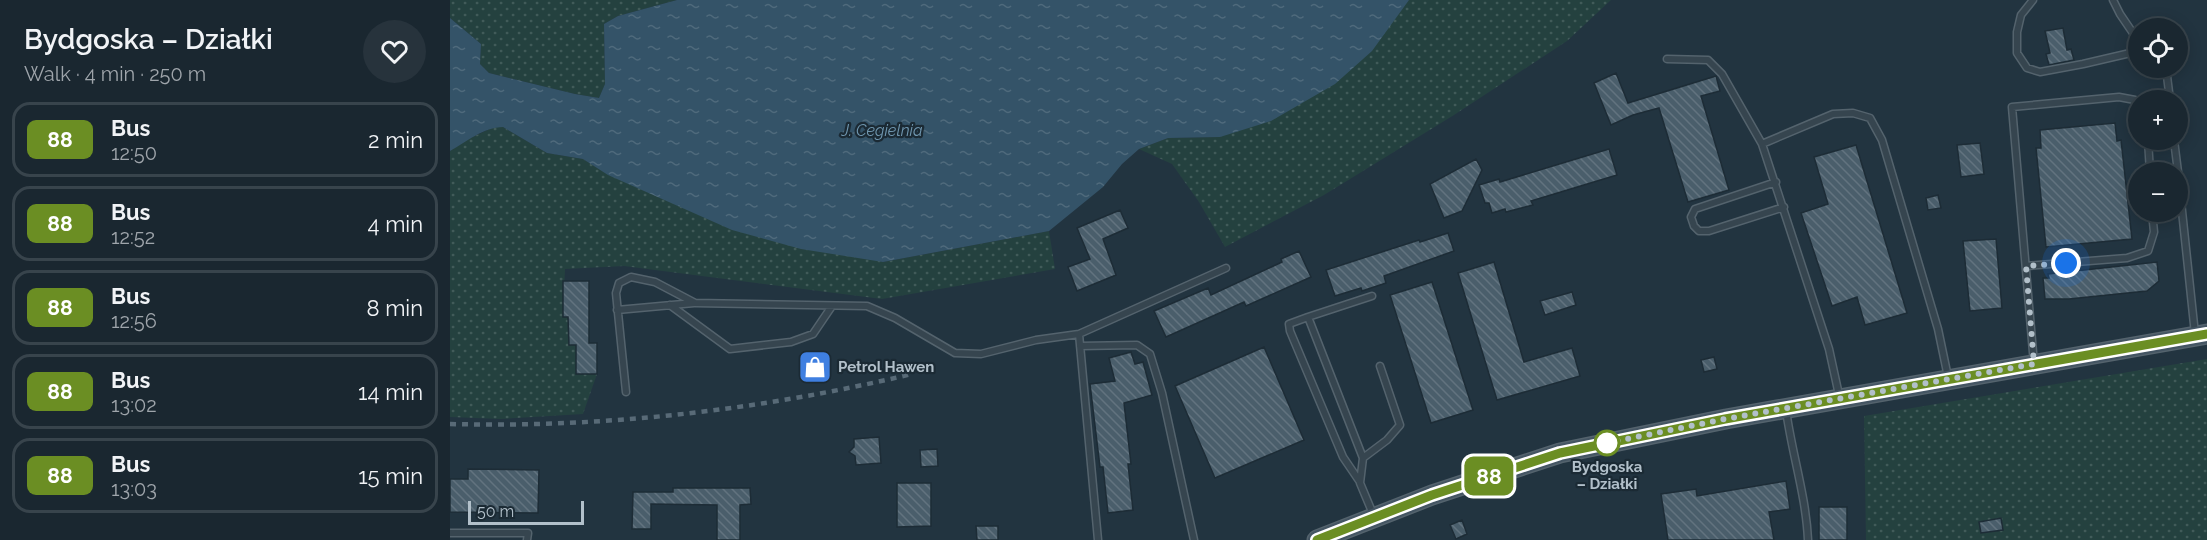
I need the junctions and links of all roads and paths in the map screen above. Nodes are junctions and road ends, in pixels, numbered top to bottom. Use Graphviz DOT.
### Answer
graph roads {
  1 [pos="2033,0"];
  2 [pos="2114,0"];
  3 [pos="2128,26"];
  4 [pos="2128,53"];
  5 [pos="1666,58"];
  6 [pos="2128,99"];
  7 [pos="1762,144"];
  8 [pos="1776,182"];
  9 [pos="1784,207"];
  10 [pos="2153,222"];
  11 [pos="2185,222"];
  12 [pos="2026,266"];
  13 [pos="1226,268"];
  14 [pos="1372,296"];
  15 [pos="695,303"];
  16 [pos="670,305"];
  17 [pos="831,306"];
  18 [pos="617,310"];
  19 [pos="1308,317"];
  20 [pos="1079,334"];
  21 [pos="2201,335"];
  22 [pos="1080,346"];
  23 [pos="2034,364"];
  24 [pos="1380,366"];
  25 [pos="1949,380"];
  26 [pos="626,392"];
  27 [pos="1840,399"];
  28 [pos="1786,409"];
  29 [pos="1363,458"];
  30 [pos="1360,483"];
  31 [pos="1375,518"];
  32 [pos="450,533"];
  33 [pos="527,540"];
  34 [pos="1098,540"];
  35 [pos="1194,540"];
  36 [pos="1317,540"];
  37 [pos="1808,540"];
  1 -- 4 [label="lane"];
  2 -- 3 [label="lane"];
  5 -- 7 [label="lane"];
  6 -- 12 [label="lane"];
  7 -- 8 [label="lane"];
  7 -- 25 [label="lane"];
  8 -- 9 [label="lane"];
  8 -- 9 [label="lane"];
  9 -- 27 [label="lane"];
  10 -- 12 [label="lane"];
  11 -- 21 [label="lane"];
  12 -- 23 [label="lane"];
  13 -- 20 [label="lane"];
  14 -- 19 [label="lane"];
  15 -- 16 [label="lane"];
  15 -- 17 [label="lane"];
  15 -- 18 [label="lane"];
  16 -- 17 [label="lane"];
  16 -- 18 [label="lane"];
  17 -- 20 [label="lane"];
  18 -- 26 [label="lane"];
  19 -- 29 [label="lane"];
  19 -- 30 [label="lane"];
  20 -- 22 [label="lane"];
  21 -- 23 [label="street"];
  22 -- 34 [label="lane"];
  22 -- 35 [label="lane"];
  23 -- 25 [label="street"];
  24 -- 29 [label="lane"];
  25 -- 27 [label="street"];
  27 -- 28 [label="street"];
  28 -- 31 [label="street"];
  28 -- 37 [label="lane"];
  29 -- 30 [label="lane"];
  30 -- 31 [label="lane"];
  31 -- 36 [label="street"];
  32 -- 33 [label="lane"];
}
